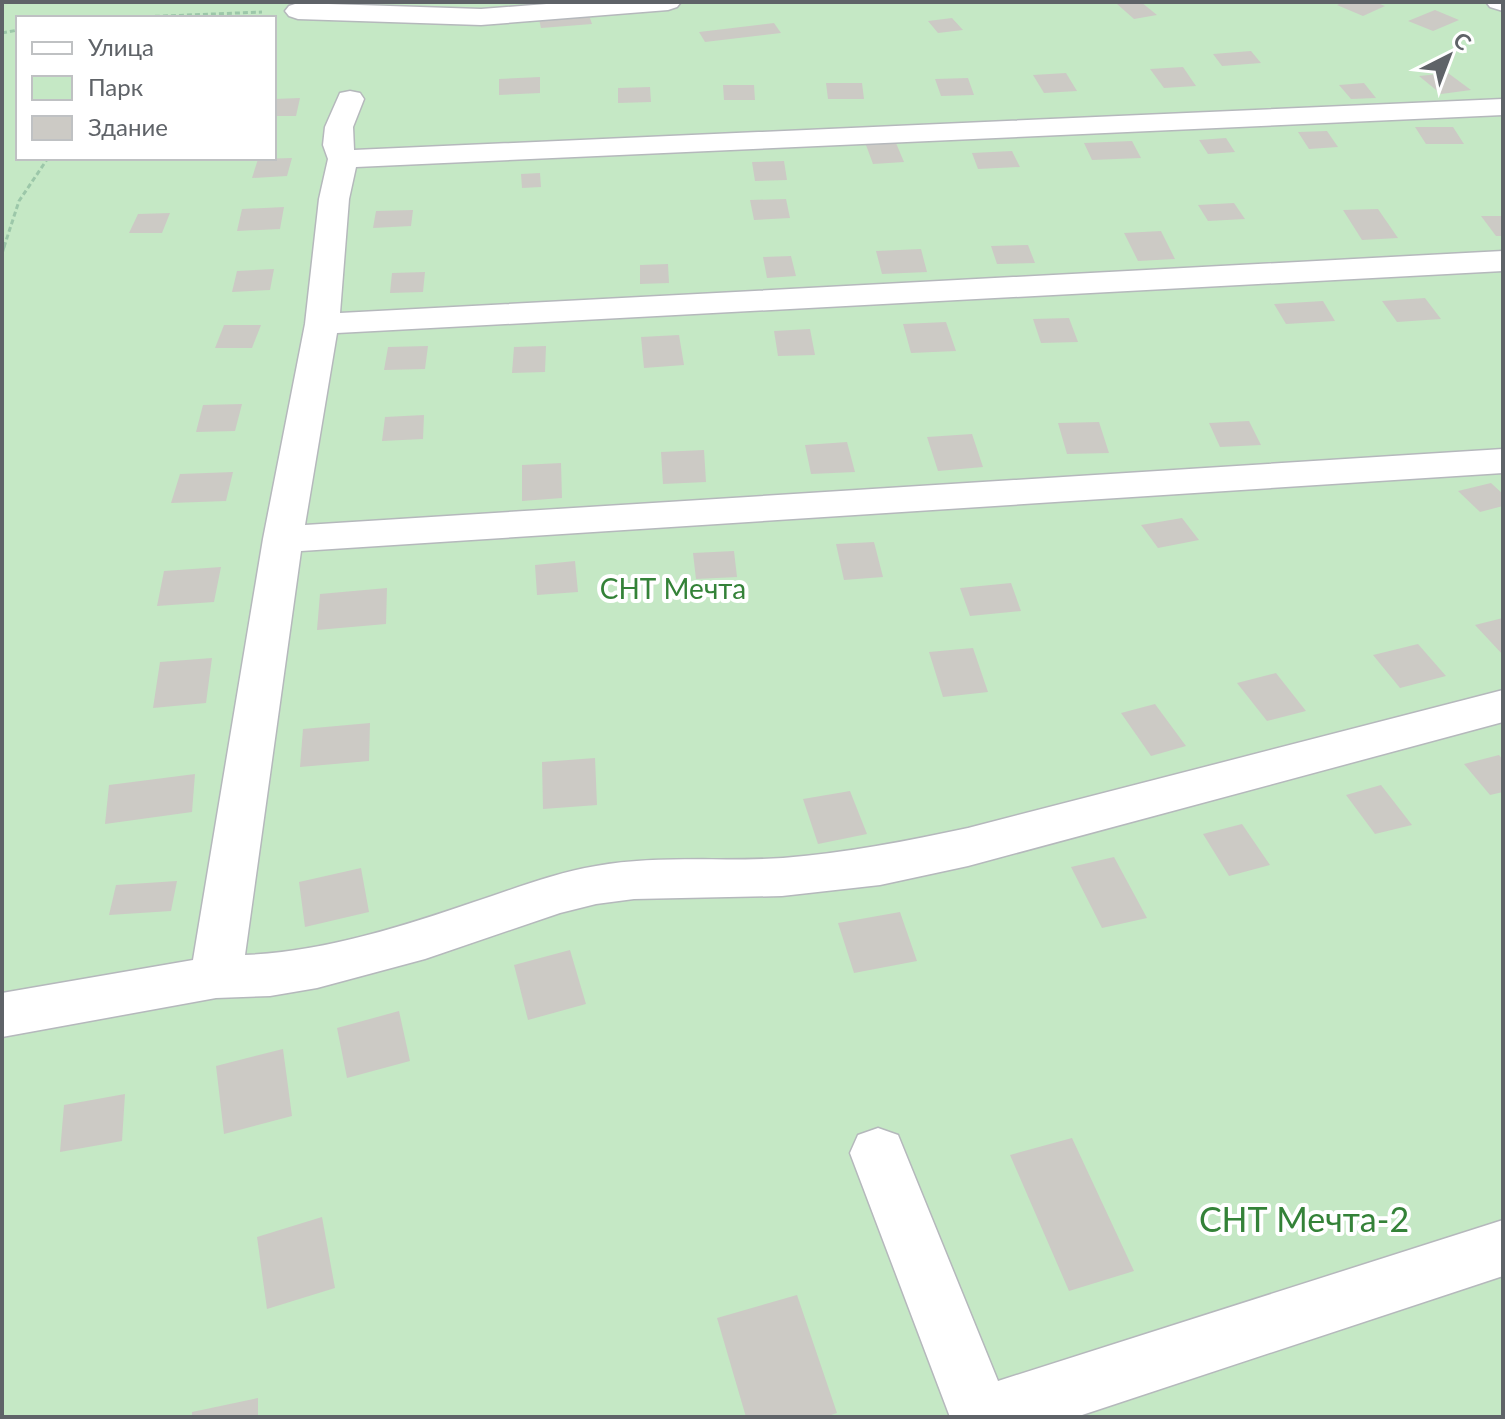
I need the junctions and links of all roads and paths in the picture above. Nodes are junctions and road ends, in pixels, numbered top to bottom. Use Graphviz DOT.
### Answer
graph roads {
  1 [pos="668,2"];
  2 [pos="283,8"];
  3 [pos="530,8"];
  4 [pos="183,14"];
  5 [pos="149,16"];
  6 [pos="180,16"];
  7 [pos="350,99"];
  8 [pos="1503,107"];
  9 [pos="343,159"];
  10 [pos="47,160"];
  11 [pos="2,252"];
  12 [pos="1503,261"];
  13 [pos="322,324"];
  14 [pos="1503,461"];
  15 [pos="283,539"];
  16 [pos="1503,706"];
  17 [pos="216,977"];
  18 [pos="2,1015"];
  19 [pos="878,1153"];
  20 [pos="1503,1248"];
  21 [pos="981,1417"];
  1 -- 3 [label="lane"];
  2 -- 3 [label="lane"];
  2 -- 4 [label="path"];
  4 -- 5 [label="path"];
  4 -- 6 [label="path"];
  7 -- 9 [label="lane"];
  8 -- 9 [label="lane"];
  9 -- 13 [label="lane"];
  10 -- 11 [label="path"];
  12 -- 13 [label="lane"];
  13 -- 15 [label="lane"];
  14 -- 15 [label="lane"];
  15 -- 17 [label="lane"];
  16 -- 17 [label="lane"];
  17 -- 18 [label="lane"];
  19 -- 21 [label="lane"];
  20 -- 21 [label="lane"];
}
